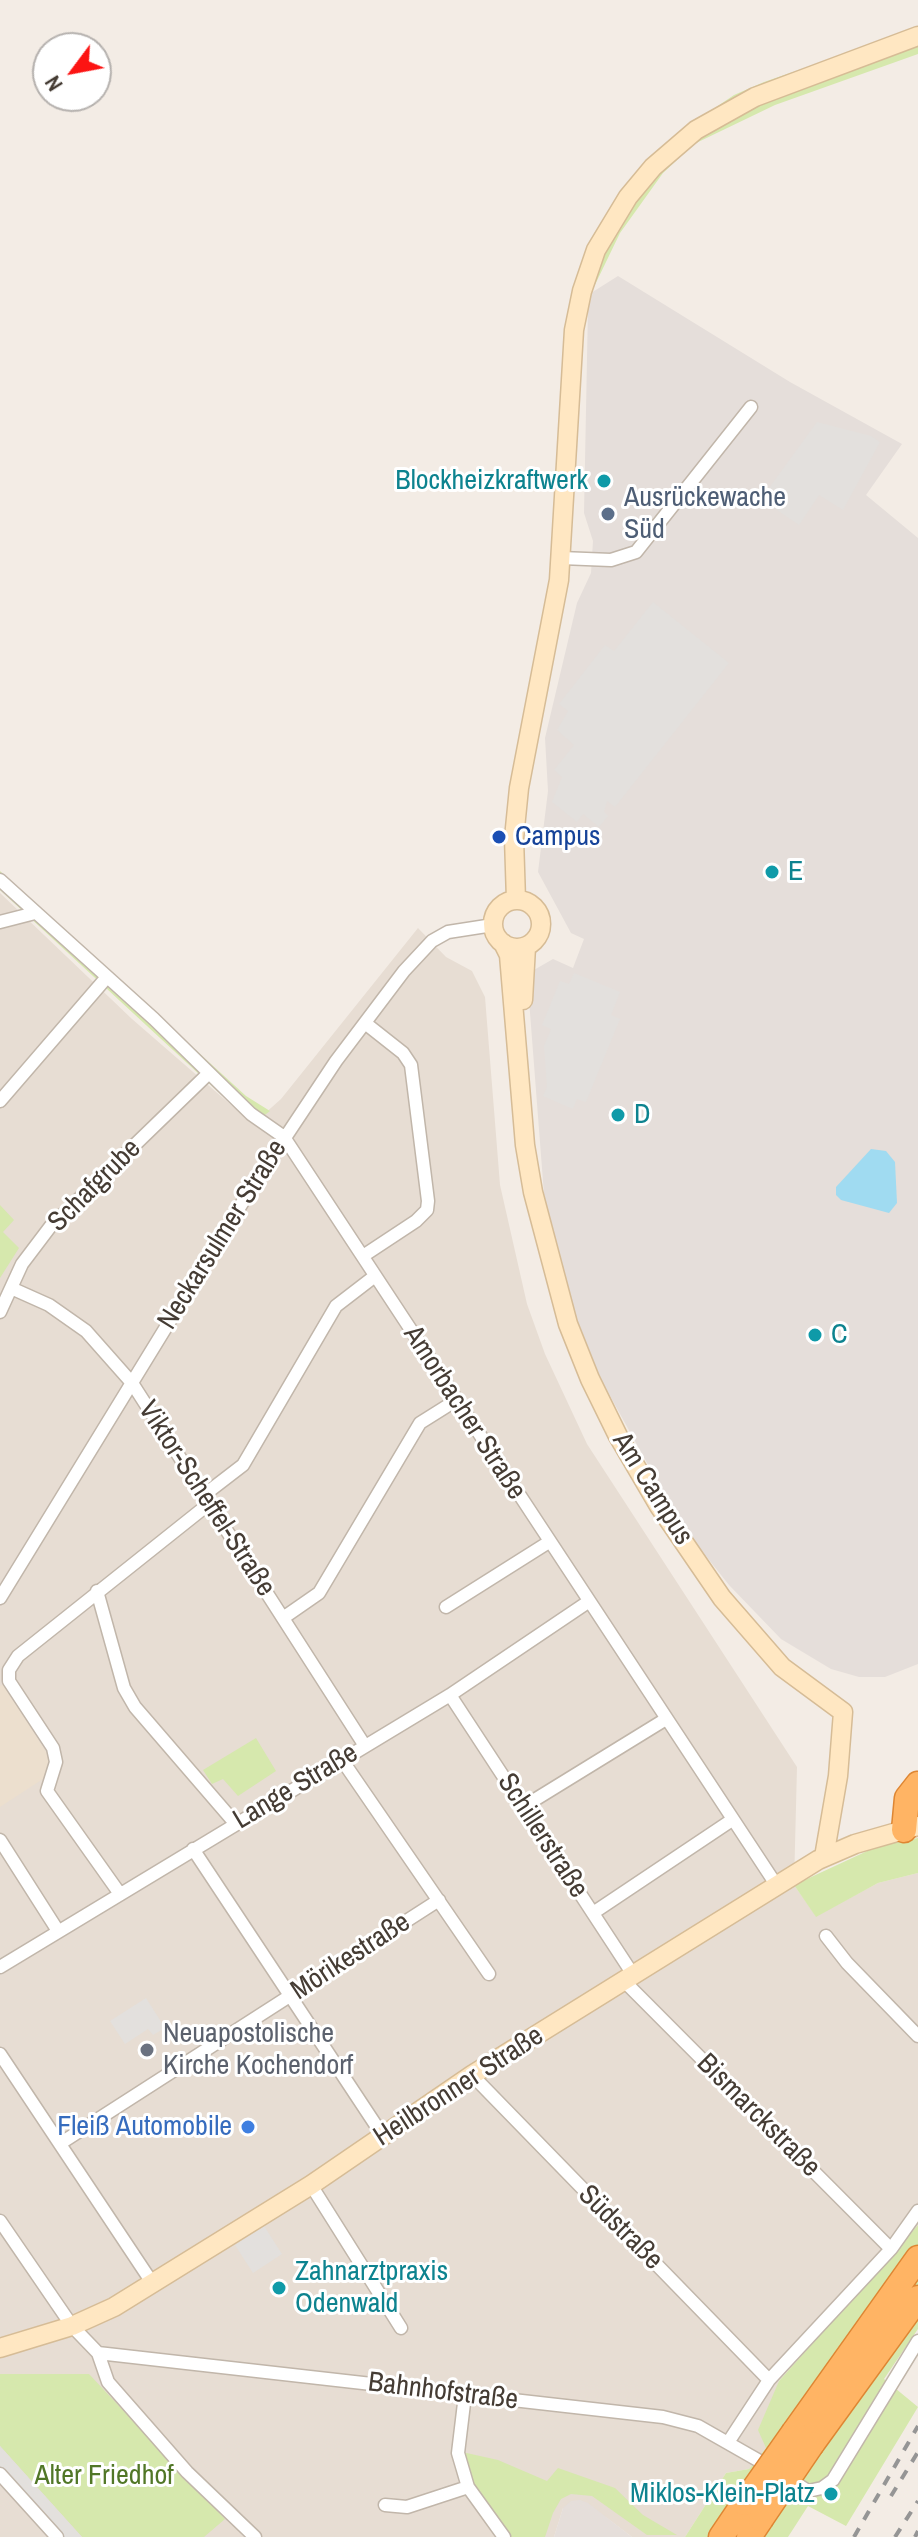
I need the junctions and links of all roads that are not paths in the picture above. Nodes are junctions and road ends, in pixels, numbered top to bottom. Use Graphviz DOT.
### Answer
graph roads {
  1 [pos="918,36"];
  2 [pos="751,407"];
  3 [pos="561,558"];
  4 [pos="0,880"];
  5 [pos="516,900"];
  6 [pos="35,913"];
  7 [pos="0,922"];
  8 [pos="493,925"];
  9 [pos="503,943"];
  10 [pos="526,947"];
  11 [pos="107,977"];
  12 [pos="365,1023"];
  13 [pos="521,1071"];
  14 [pos="209,1073"];
  15 [pos="0,1101"];
  16 [pos="284,1137"];
  17 [pos="363,1256"];
  18 [pos="375,1276"];
  19 [pos="11,1288"];
  20 [pos="0,1312"];
  21 [pos="132,1383"];
  22 [pos="455,1401"];
  23 [pos="207,1499"];
  24 [pos="549,1542"];
  25 [pos="97,1591"];
  26 [pos="0,1598"];
  27 [pos="588,1602"];
  28 [pos="446,1607"];
  29 [pos="283,1618"];
  30 [pos="450,1695"];
  31 [pos="666,1719"];
  32 [pos="365,1746"];
  33 [pos="342,1760"];
  34 [pos="918,1784"];
  35 [pos="523,1807"];
  36 [pos="732,1820"];
  37 [pos="235,1823"];
  38 [pos="911,1828"];
  39 [pos="0,1840"];
  40 [pos="193,1849"];
  41 [pos="824,1857"];
  42 [pos="777,1886"];
  43 [pos="120,1894"];
  44 [pos="439,1900"];
  45 [pos="593,1913"];
  46 [pos="58,1931"];
  47 [pos="826,1936"];
  48 [pos="0,1967"];
  49 [pos="489,1974"];
  50 [pos="630,1979"];
  51 [pos="293,1996"];
  52 [pos="918,2036"];
  53 [pos="0,2054"];
  54 [pos="472,2075"];
  55 [pos="383,2136"];
  56 [pos="61,2143"];
  57 [pos="311,2185"];
  58 [pos="918,2211"];
  59 [pos="0,2221"];
  60 [pos="891,2249"];
  61 [pos="918,2258"];
  62 [pos="153,2284"];
  63 [pos="918,2298"];
  64 [pos="72,2326"];
  65 [pos="401,2328"];
  66 [pos="918,2341"];
  67 [pos="0,2348"];
  68 [pos="98,2353"];
  69 [pos="769,2380"];
  70 [pos="465,2395"];
  71 [pos="803,2438"];
  72 [pos="729,2441"];
  73 [pos="0,2474"];
  74 [pos="468,2487"];
  75 [pos="385,2505"];
  76 [pos="751,2520"];
  77 [pos="57,2537"];
  78 [pos="255,2537"];
  79 [pos="504,2537"];
  80 [pos="721,2537"];
  1 -- 3 [label="street"];
  2 -- 3 [label="street"];
  3 -- 5 [label="street"];
  4 -- 6 [label="street, Amorbacher Straße"];
  5 -- 8 [label="street"];
  5 -- 10 [label="street"];
  6 -- 7 [label="street"];
  6 -- 11 [label="street, Amorbacher Straße"];
  8 -- 9 [label="street"];
  8 -- 12 [label="street, Neckarsulmer Straße"];
  9 -- 10 [label="street"];
  9 -- 13 [label="street, Am Campus"];
  10 -- 13 [label="street, Am Campus"];
  11 -- 14 [label="street, Amorbacher Straße"];
  11 -- 15 [label="street"];
  12 -- 16 [label="street, Neckarsulmer Straße"];
  12 -- 17 [label="street"];
  13 -- 41 [label="street, Am Campus"];
  14 -- 16 [label="street, Amorbacher Straße"];
  14 -- 19 [label="street, Schafgrube"];
  16 -- 17 [label="street, Amorbacher Straße"];
  16 -- 21 [label="street, Neckarsulmer Straße"];
  17 -- 18 [label="street, Amorbacher Straße"];
  18 -- 22 [label="street, Amorbacher Straße"];
  18 -- 23 [label="street"];
  19 -- 20 [label="street, Schafgrube"];
  19 -- 21 [label="street, Viktor-Scheffel-Straße"];
  21 -- 23 [label="street, Viktor-Scheffel-Straße"];
  21 -- 26 [label="street, Neckarsulmer Straße"];
  22 -- 24 [label="street, Amorbacher Straße"];
  22 -- 29 [label="street"];
  23 -- 25 [label="street"];
  23 -- 29 [label="street, Viktor-Scheffel-Straße"];
  24 -- 27 [label="street, Amorbacher Straße"];
  24 -- 28 [label="street"];
  25 -- 37 [label="street"];
  25 -- 43 [label="street"];
  27 -- 30 [label="street, Lange Straße"];
  27 -- 31 [label="street, Amorbacher Straße"];
  29 -- 32 [label="street, Viktor-Scheffel-Straße"];
  30 -- 32 [label="street, Lange Straße"];
  30 -- 35 [label="street, Schillerstraße"];
  31 -- 35 [label="street"];
  31 -- 36 [label="street, Amorbacher Straße"];
  32 -- 33 [label="street, Lange Straße"];
  33 -- 37 [label="street, Lange Straße"];
  33 -- 44 [label="street, Mörikestraße"];
  34 -- 38 [label="highway"];
  35 -- 45 [label="street, Schillerstraße"];
  36 -- 42 [label="street, Amorbacher Straße"];
  36 -- 45 [label="street"];
  37 -- 40 [label="street, Lange Straße"];
  38 -- 41 [label="street, Heilbronner Straße"];
  39 -- 46 [label="street"];
  40 -- 43 [label="street, Lange Straße"];
  40 -- 51 [label="street"];
  41 -- 42 [label="street, Heilbronner Straße"];
  42 -- 50 [label="street, Heilbronner Straße"];
  43 -- 46 [label="street, Lange Straße"];
  44 -- 49 [label="street, Mörikestraße"];
  44 -- 51 [label="street, Mörikestraße"];
  45 -- 50 [label="street, Schillerstraße"];
  46 -- 48 [label="street, Lange Straße"];
  47 -- 52 [label="street"];
  50 -- 54 [label="street, Heilbronner Straße"];
  50 -- 60 [label="street, Bismarckstraße"];
  51 -- 55 [label="street"];
  51 -- 56 [label="street, Mörikestraße"];
  53 -- 56 [label="street"];
  54 -- 55 [label="street, Heilbronner Straße"];
  54 -- 69 [label="street, Südstraße"];
  55 -- 57 [label="street, Heilbronner Straße"];
  56 -- 62 [label="street"];
  57 -- 62 [label="street, Heilbronner Straße"];
  57 -- 65 [label="street"];
  58 -- 60 [label="street"];
  59 -- 64 [label="street"];
  60 -- 69 [label="street"];
  61 -- 71 [label="highway"];
  62 -- 64 [label="street, Heilbronner Straße"];
  63 -- 71 [label="highway"];
  64 -- 67 [label="street, Heilbronner Straße"];
  64 -- 68 [label="street"];
  66 -- 72 [label="street, Bahnhofstraße"];
  68 -- 70 [label="street, Bahnhofstraße"];
  68 -- 78 [label="street"];
  69 -- 72 [label="street"];
  70 -- 72 [label="street, Bahnhofstraße"];
  70 -- 74 [label="street"];
  71 -- 76 [label="highway, bridge"];
  73 -- 77 [label="street"];
  74 -- 75 [label="street"];
  74 -- 79 [label="street"];
  76 -- 80 [label="highway"];
}
